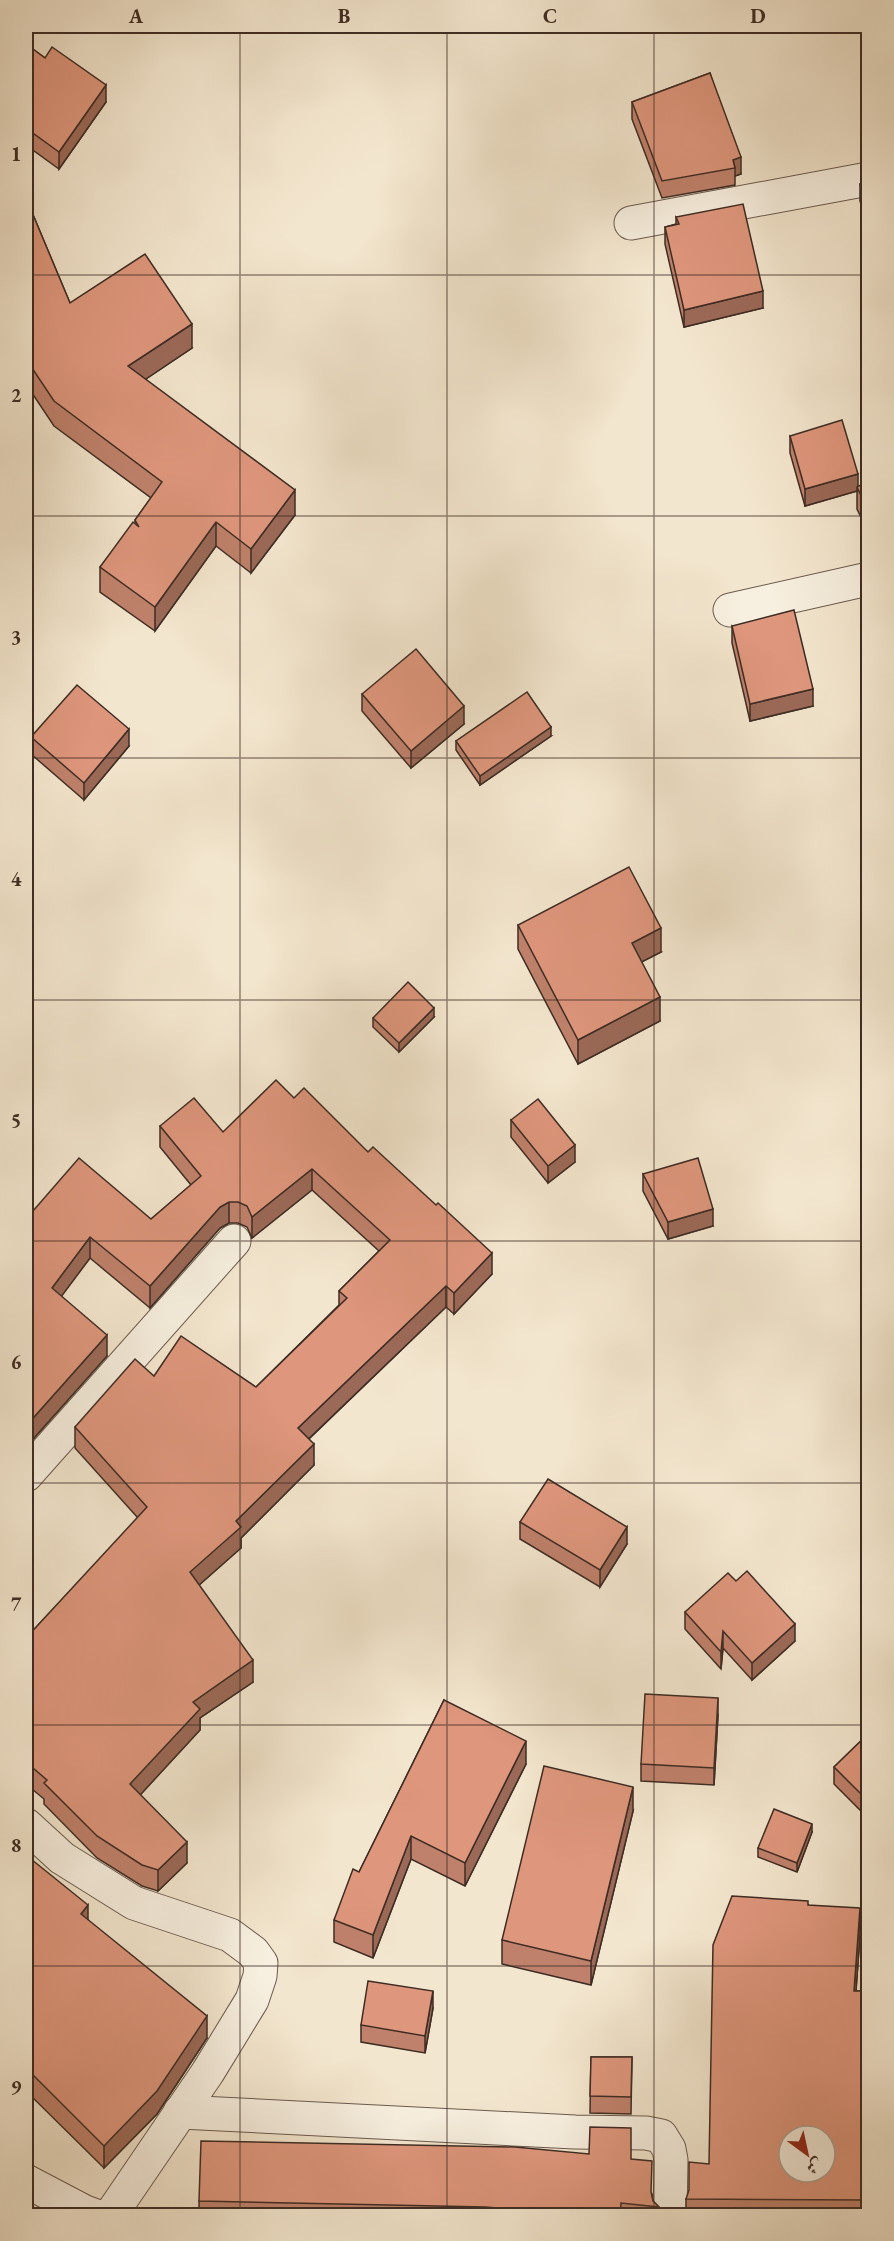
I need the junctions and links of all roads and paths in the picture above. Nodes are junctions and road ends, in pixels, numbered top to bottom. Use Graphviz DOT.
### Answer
graph roads {
  1 [pos="868,179"];
  2 [pos="631,223"];
  3 [pos="868,579"];
  4 [pos="730,610"];
  5 [pos="234,1241"];
  6 [pos="26,1475"];
  7 [pos="26,1825"];
  8 [pos="180,2112"];
  9 [pos="26,2181"];
  10 [pos="96,2216"];
  11 [pos="110,2216"];
  12 [pos="670,2216"];
  1 -- 2 [label="street"];
  3 -- 4 [label="street"];
  5 -- 6 [label="street"];
  7 -- 8 [label="street"];
  8 -- 11 [label="street"];
  8 -- 12 [label="street"];
  9 -- 10 [label="street"];
}
